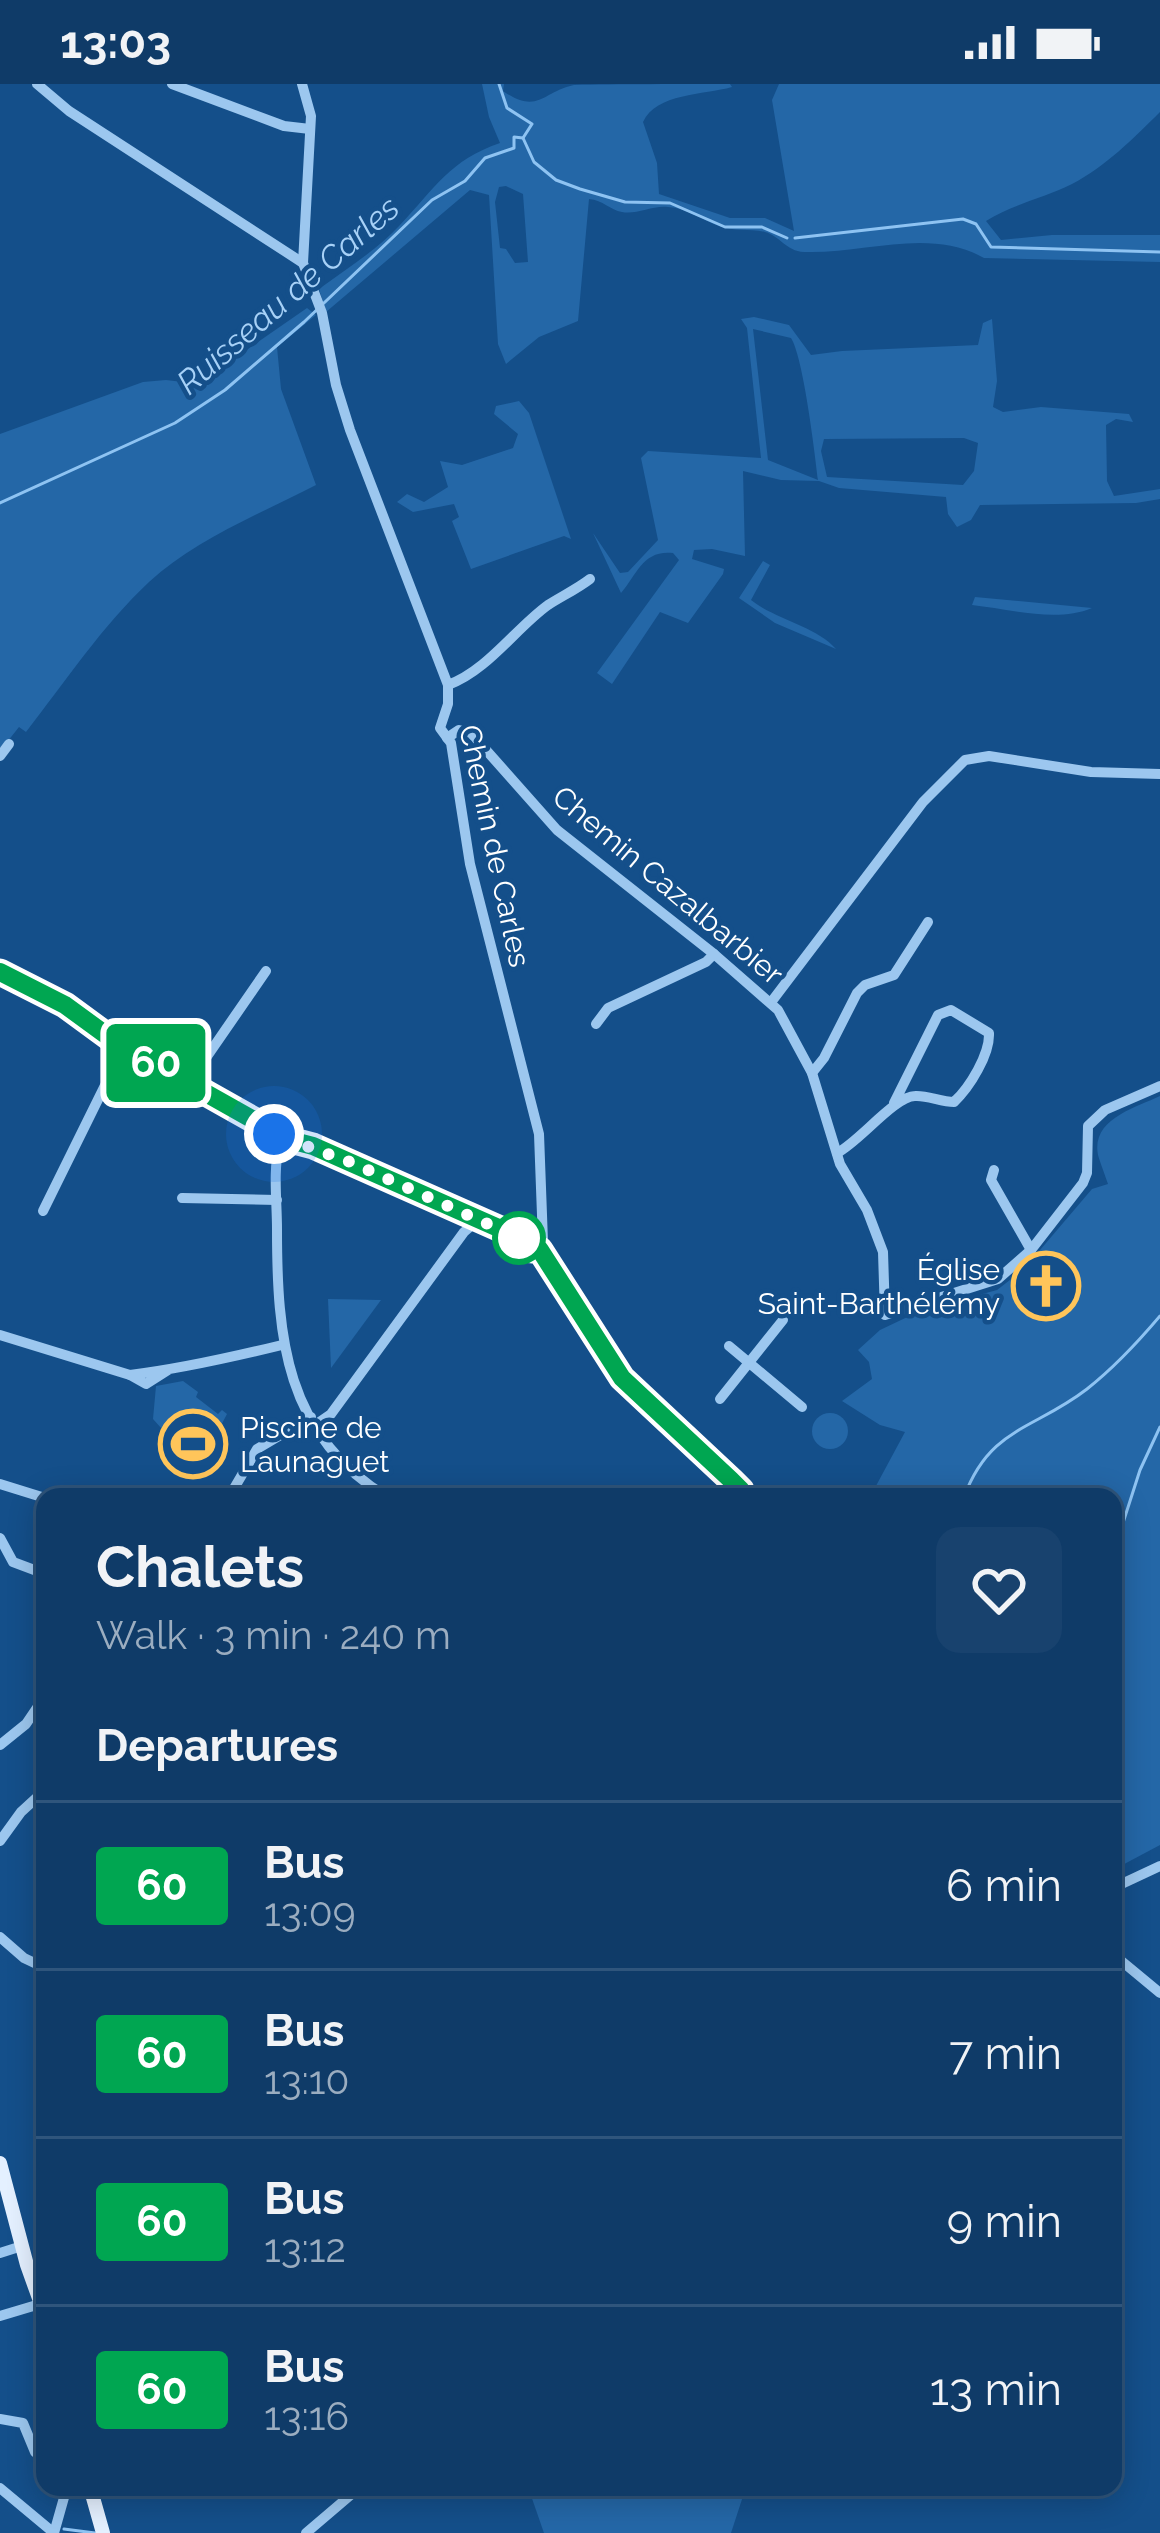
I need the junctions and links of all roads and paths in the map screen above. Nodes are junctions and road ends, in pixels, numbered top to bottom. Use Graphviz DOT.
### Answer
graph roads {
  1 [pos="37,84"];
  2 [pos="172,84"];
  3 [pos="302,84"];
  4 [pos="310,130"];
  5 [pos="303,263"];
  6 [pos="590,579"];
  7 [pos="448,685"];
  8 [pos="447,738"];
  9 [pos="9,745"];
  10 [pos="0,755"];
  11 [pos="1160,774"];
  12 [pos="928,922"];
  13 [pos="714,954"];
  14 [pos="266,971"];
  15 [pos="2,976"];
  16 [pos="772,1001"];
  17 [pos="596,1024"];
  18 [pos="118,1049"];
  19 [pos="812,1073"];
  20 [pos="188,1084"];
  21 [pos="1160,1086"];
  22 [pos="894,1103"];
  23 [pos="280,1143"];
  24 [pos="837,1153"];
  25 [pos="994,1169"];
  26 [pos="182,1198"];
  27 [pos="277,1200"];
  28 [pos="43,1211"];
  29 [pos="472,1217"];
  30 [pos="537,1243"];
  31 [pos="1031,1250"];
  32 [pos="783,1320"];
  33 [pos="0,1335"];
  34 [pos="282,1345"];
  35 [pos="729,1346"];
  36 [pos="751,1364"];
  37 [pos="720,1399"];
  38 [pos="802,1407"];
  39 [pos="313,1421"];
  40 [pos="0,1484"];
  41 [pos="235,1488"];
  42 [pos="374,1488"];
  43 [pos="734,1488"];
  44 [pos="36,1495"];
  45 [pos="0,1538"];
  46 [pos="36,1571"];
  47 [pos="36,1709"];
  48 [pos="0,1745"];
  49 [pos="36,1798"];
  50 [pos="0,1841"];
  51 [pos="1160,1865"];
  52 [pos="1122,1884"];
  53 [pos="0,1936"];
  54 [pos="1122,1962"];
  55 [pos="36,1964"];
  56 [pos="1160,1994"];
  57 [pos="0,2163"];
  58 [pos="22,2246"];
  59 [pos="0,2253"];
  60 [pos="36,2287"];
  61 [pos="36,2309"];
  62 [pos="0,2316"];
  63 [pos="0,2419"];
  64 [pos="36,2453"];
  65 [pos="0,2488"];
  66 [pos="64,2496"];
  67 [pos="93,2496"];
  68 [pos="349,2496"];
  69 [pos="54,2533"];
  70 [pos="103,2533"];
  71 [pos="306,2533"];
  1 -- 5 [label="street"];
  2 -- 4 [label="street"];
  3 -- 4 [label="street"];
  4 -- 5 [label="street"];
  5 -- 7 [label="street, Chemin de Carles"];
  6 -- 7 [label="street"];
  7 -- 8 [label="street, Chemin de Carles"];
  8 -- 13 [label="street, Chemin Cazalbarbier"];
  8 -- 30 [label="street, Chemin de Carles"];
  9 -- 10 [label="street"];
  11 -- 16 [label="street"];
  12 -- 19 [label="street"];
  13 -- 16 [label="street, Chemin Cazalbarbier"];
  13 -- 17 [label="street"];
  14 -- 20 [label="street"];
  15 -- 18 [label="street"];
  16 -- 19 [label="street, Chemin Cazalbarbier"];
  18 -- 20 [label="street"];
  18 -- 28 [label="street"];
  19 -- 24 [label="street, Chemin Cazalbarbier"];
  20 -- 23 [label="street"];
  21 -- 31 [label="street"];
  22 -- 22 [label="street"];
  22 -- 24 [label="street"];
  23 -- 27 [label="street"];
  23 -- 29 [label="street"];
  24 -- 31 [label="street, Chemin Cazalbarbier"];
  25 -- 31 [label="street"];
  26 -- 27 [label="street"];
  27 -- 34 [label="street"];
  29 -- 30 [label="street"];
  29 -- 39 [label="street"];
  30 -- 43 [label="street"];
  32 -- 36 [label="street"];
  33 -- 34 [label="street"];
  34 -- 39 [label="street"];
  35 -- 36 [label="street"];
  36 -- 37 [label="street"];
  36 -- 38 [label="street"];
  39 -- 41 [label="street"];
  39 -- 42 [label="street"];
  40 -- 44 [label="street"];
  45 -- 46 [label="street"];
  47 -- 48 [label="street"];
  49 -- 50 [label="street"];
  51 -- 52 [label="street"];
  53 -- 55 [label="street"];
  54 -- 56 [label="street"];
  57 -- 58 [label="main road"];
  58 -- 59 [label="street"];
  58 -- 60 [label="main road"];
  61 -- 62 [label="street"];
  63 -- 64 [label="street"];
  65 -- 69 [label="street"];
  66 -- 69 [label="street"];
  67 -- 70 [label="main road"];
  68 -- 71 [label="street"];
}
